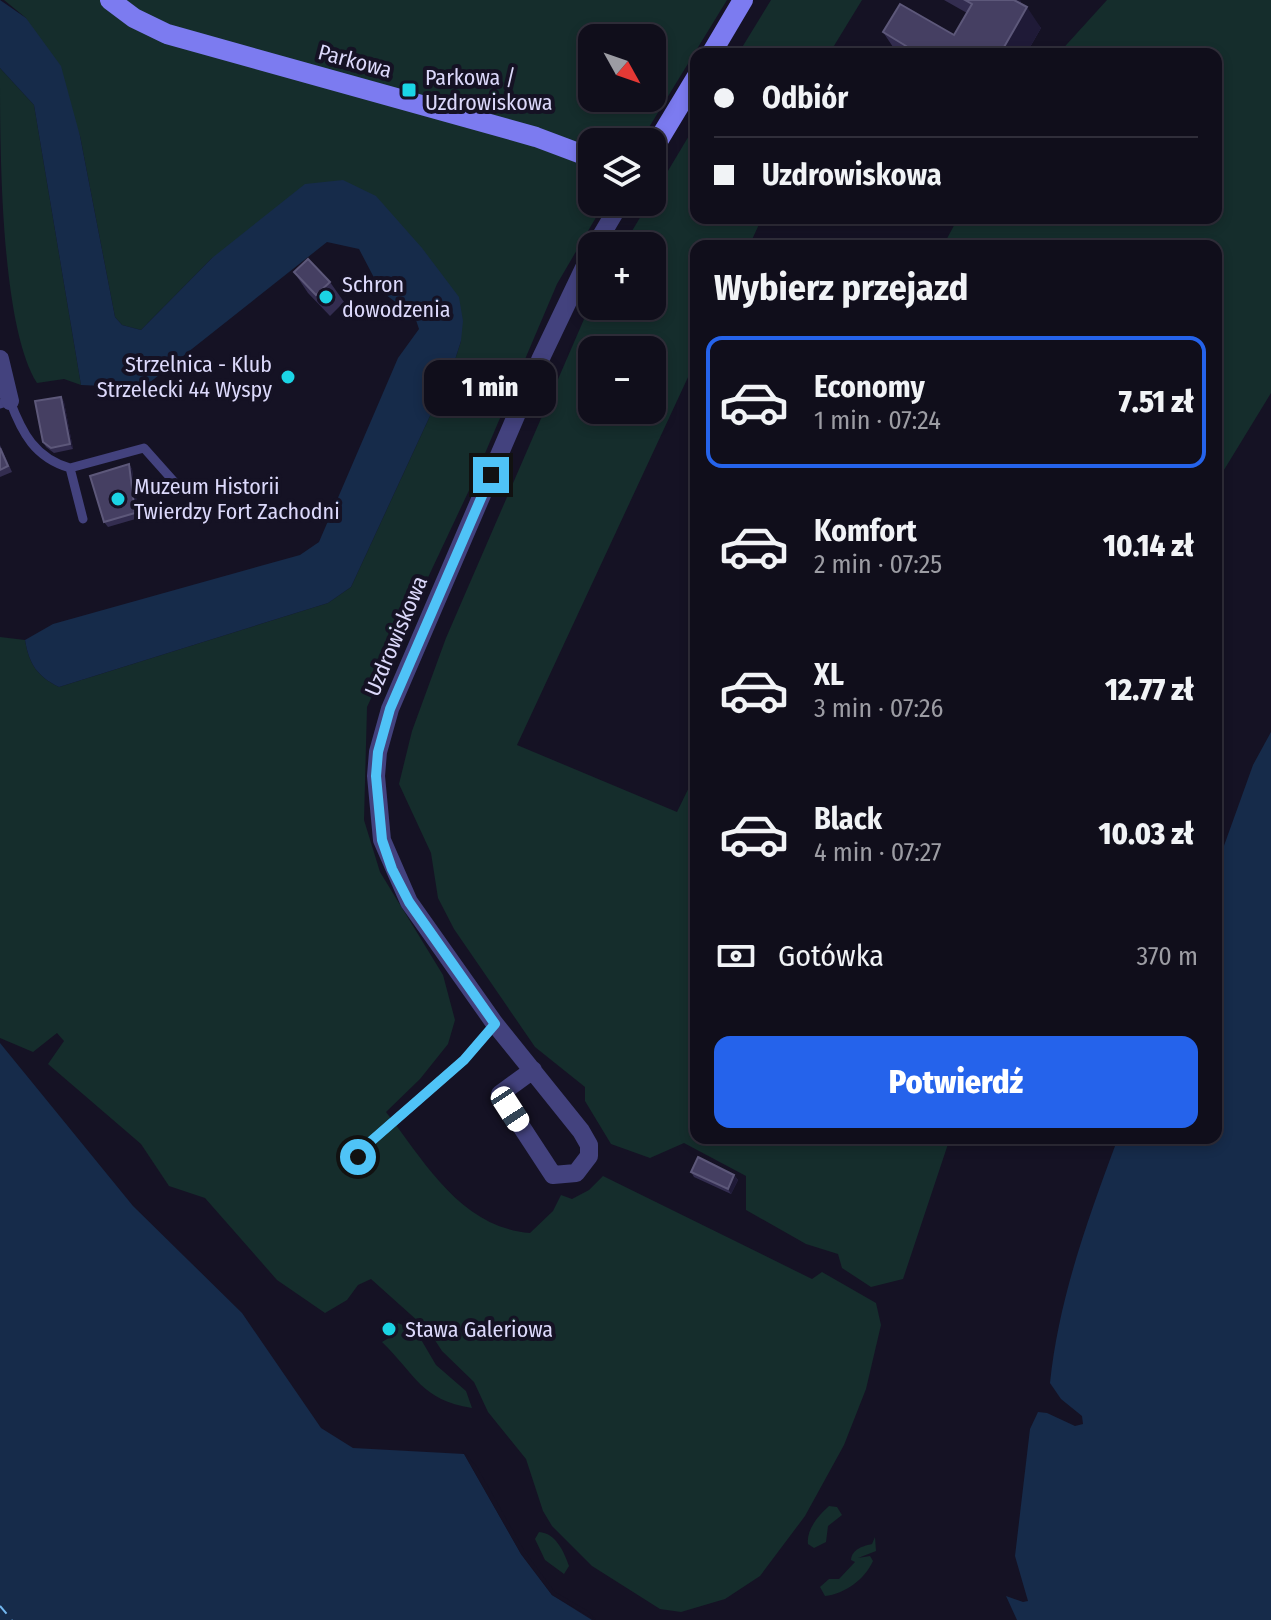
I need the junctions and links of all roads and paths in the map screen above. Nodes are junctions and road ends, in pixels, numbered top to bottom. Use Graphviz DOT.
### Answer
graph roads {
  1 [pos="110,0"];
  2 [pos="743,0"];
  3 [pos="715,48"];
  4 [pos="690,88"];
  5 [pos="666,128"];
  6 [pos="578,153"];
  7 [pos="578,280"];
  8 [pos="0,359"];
  9 [pos="5,403"];
  10 [pos="70,468"];
  11 [pos="177,485"];
  12 [pos="83,519"];
  13 [pos="495,1024"];
  14 [pos="533,1070"];
  15 [pos="358,1157"];
  1 -- 6 [label="street, Parkowa"];
  2 -- 3 [label="street"];
  4 -- 5 [label="street"];
  7 -- 13 [label="street, Uzdrowiskowa"];
  8 -- 9 [label="street"];
  9 -- 10 [label="lane"];
  10 -- 11 [label="lane"];
  10 -- 12 [label="lane"];
  13 -- 14 [label="street, Uzdrowiskowa"];
  13 -- 15 [label="lane"];
  14 -- 14 [label="street, Uzdrowiskowa"];
}
